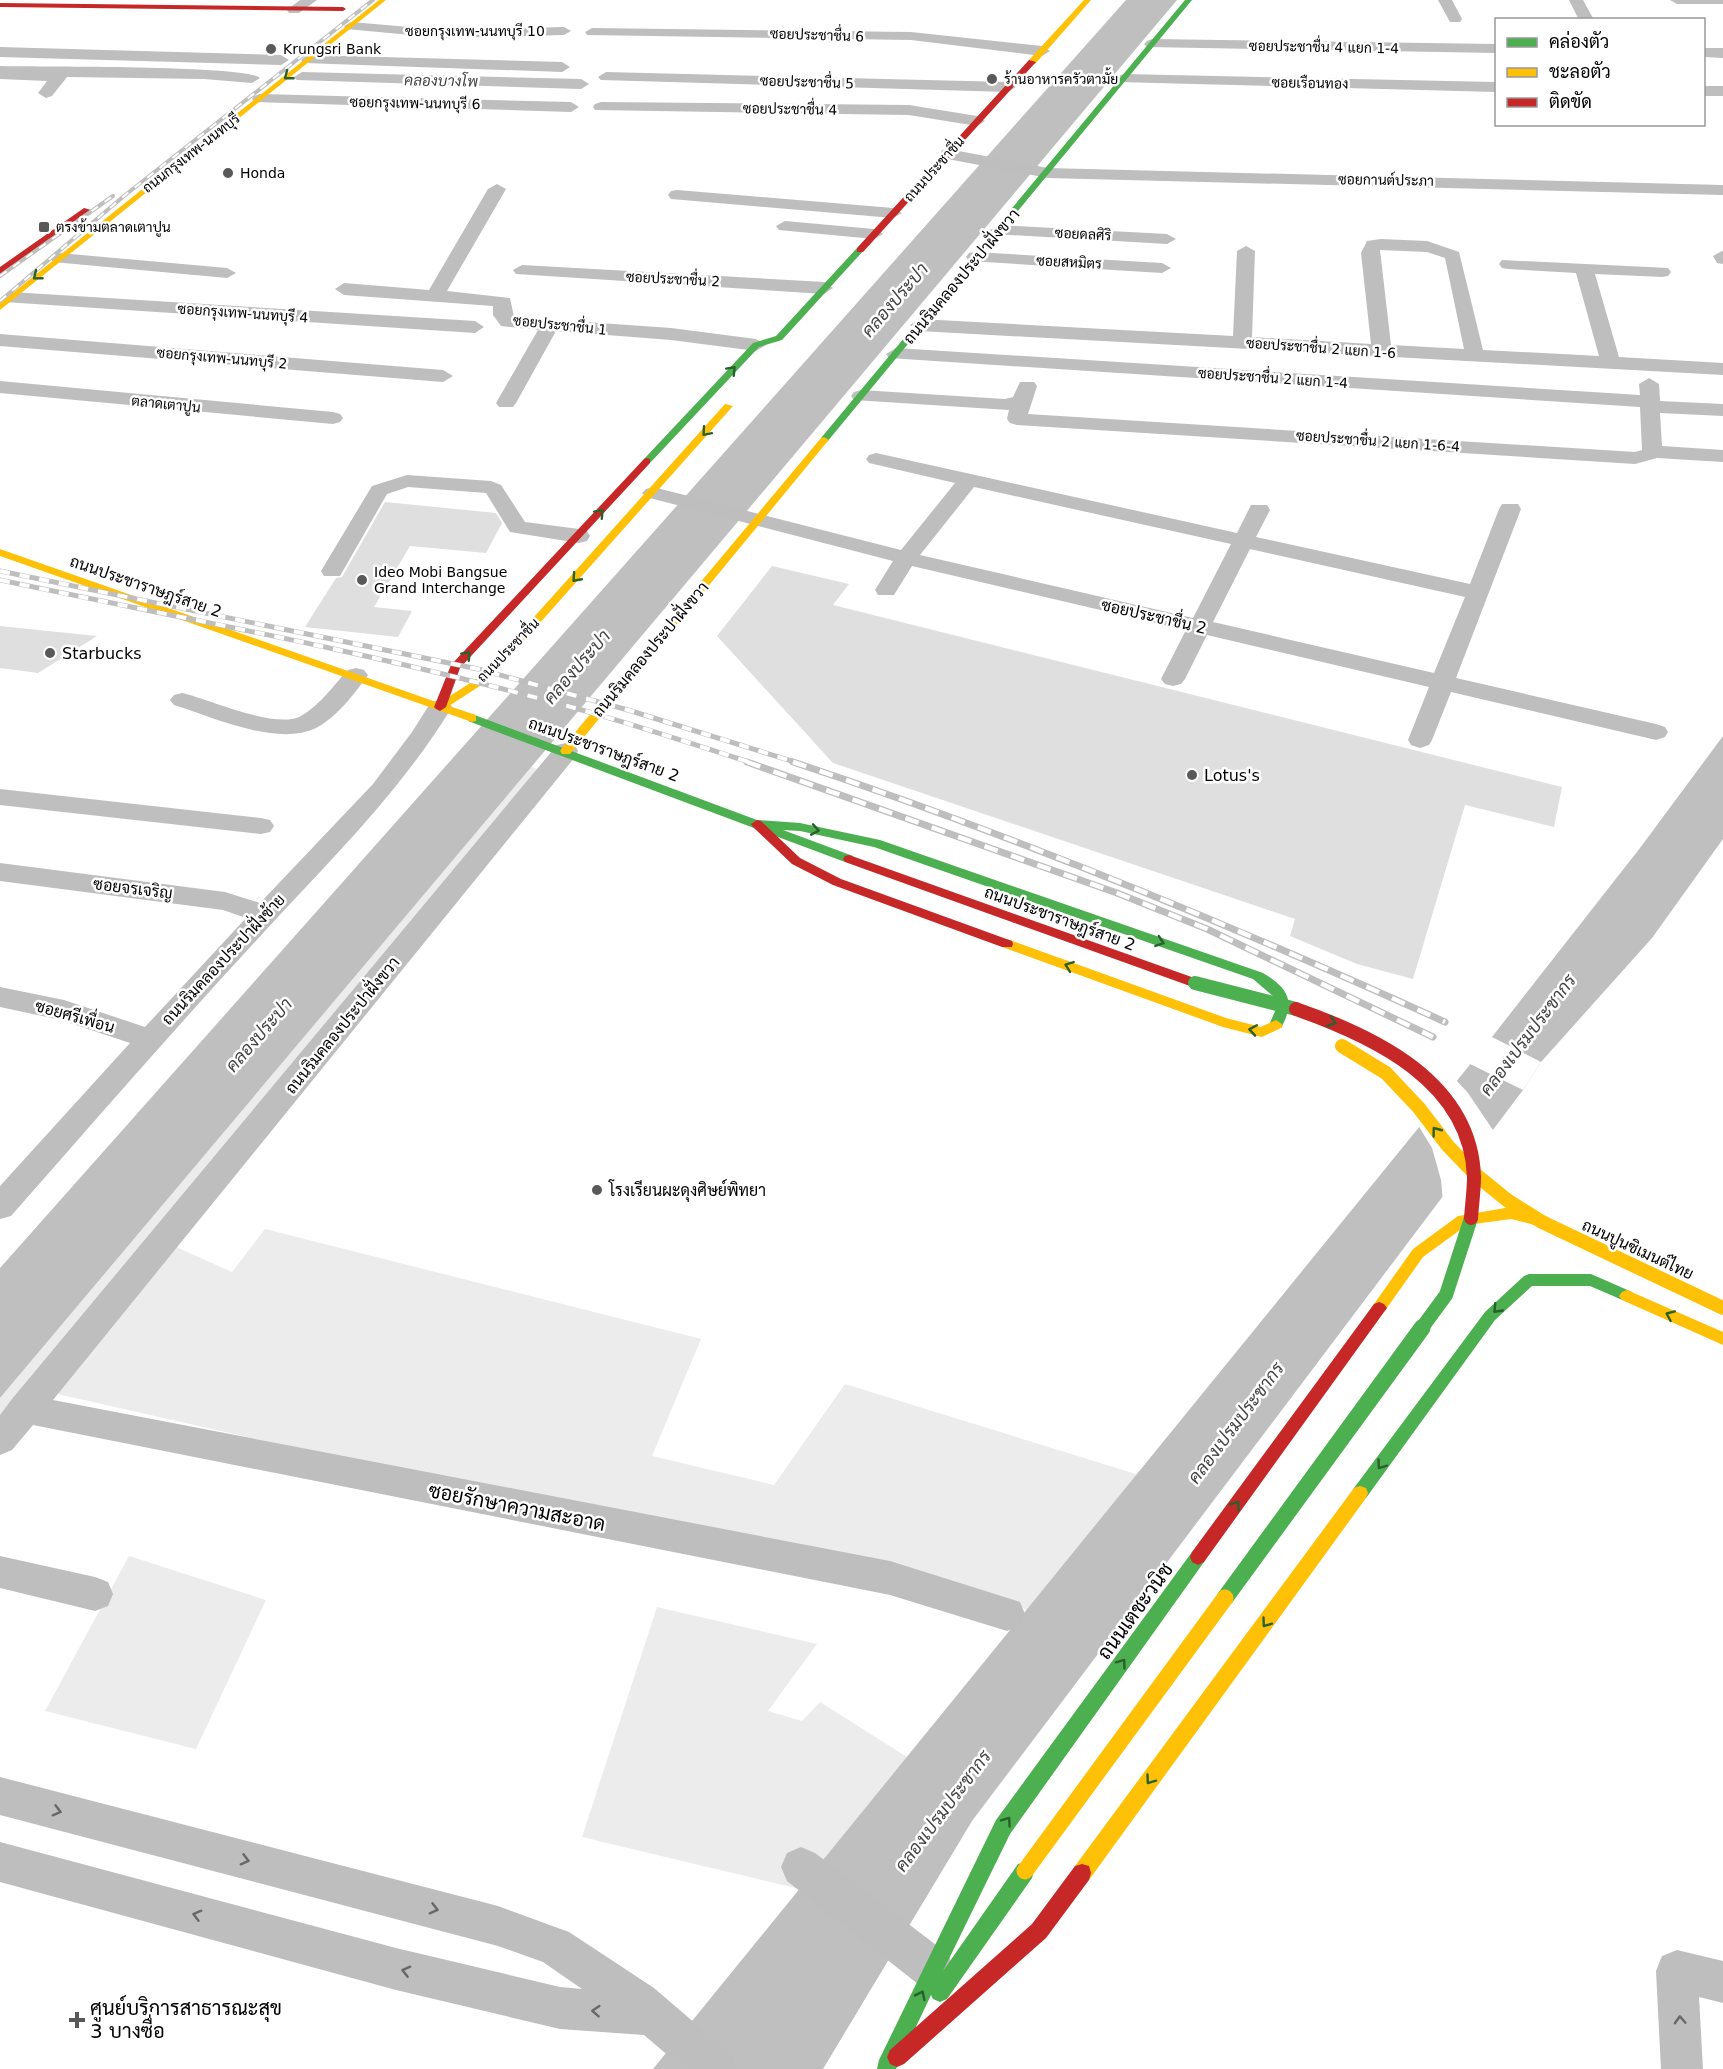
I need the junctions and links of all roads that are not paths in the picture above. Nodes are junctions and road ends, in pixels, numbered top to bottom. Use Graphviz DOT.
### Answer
graph roads {
  1 [pos="309,0"];
  2 [pos="355,0"];
  3 [pos="383,0"];
  4 [pos="1088,0"];
  5 [pos="1189,0"];
  6 [pos="1445,0"];
  7 [pos="1576,0"];
  8 [pos="1677,0"];
  9 [pos="1698,0"];
  10 [pos="1723,0"];
  11 [pos="189,4"];
  12 [pos="0,5"];
  13 [pos="343,9"];
  14 [pos="294,10"];
  15 [pos="1723,16"];
  16 [pos="1586,18"];
  17 [pos="1455,20"];
  18 [pos="326,22"];
  19 [pos="351,26"];
  20 [pos="564,31"];
  21 [pos="592,32"];
  22 [pos="1152,44"];
  23 [pos="1495,49"];
  24 [pos="1042,51"];
  25 [pos="0,52"];
  26 [pos="39,53"];
  27 [pos="1705,53"];
  28 [pos="1723,53"];
  29 [pos="286,55"];
  30 [pos="309,60"];
  31 [pos="562,67"];
  32 [pos="21,73"];
  33 [pos="0,74"];
  34 [pos="260,76"];
  35 [pos="606,77"];
  36 [pos="1124,79"];
  37 [pos="9,87"];
  38 [pos="1008,87"];
  39 [pos="1495,87"];
  40 [pos="1705,91"];
  41 [pos="1723,92"];
  42 [pos="46,93"];
  43 [pos="260,99"];
  44 [pos="571,107"];
  45 [pos="602,107"];
  46 [pos="977,121"];
  47 [pos="948,153"];
  48 [pos="1041,172"];
  49 [pos="497,189"];
  50 [pos="1723,190"];
  51 [pos="677,195"];
  52 [pos="745,200"];
  53 [pos="99,201"];
  54 [pos="893,213"];
  55 [pos="734,215"];
  56 [pos="785,226"];
  57 [pos="999,230"];
  58 [pos="874,234"];
  59 [pos="1167,239"];
  60 [pos="1246,251"];
  61 [pos="975,257"];
  62 [pos="59,258"];
  63 [pos="1508,264"];
  64 [pos="1162,268"];
  65 [pos="1584,269"];
  66 [pos="522,270"];
  67 [pos="0,272"];
  68 [pos="1662,272"];
  69 [pos="227,273"];
  70 [pos="824,288"];
  71 [pos="344,289"];
  72 [pos="5,302"];
  73 [pos="426,309"];
  74 [pos="550,326"];
  75 [pos="919,326"];
  76 [pos="475,327"];
  77 [pos="1054,332"];
  78 [pos="779,338"];
  79 [pos="0,340"];
  80 [pos="1242,343"];
  81 [pos="402,344"];
  82 [pos="756,345"];
  83 [pos="1382,352"];
  84 [pos="896,354"];
  85 [pos="1475,357"];
  86 [pos="770,358"];
  87 [pos="1041,363"];
  88 [pos="1611,363"];
  89 [pos="1648,365"];
  90 [pos="1723,369"];
  91 [pos="443,376"];
  92 [pos="0,387"];
  93 [pos="739,394"];
  94 [pos="861,396"];
  95 [pos="506,403"];
  96 [pos="1649,404"];
  97 [pos="1019,410"];
  98 [pos="1723,410"];
  99 [pos="333,418"];
  100 [pos="1652,451"];
  101 [pos="1723,456"];
  102 [pos="876,459"];
  103 [pos="969,479"];
  104 [pos="662,496"];
  105 [pos="1510,509"];
  106 [pos="1259,510"];
  107 [pos="755,518"];
  108 [pos="579,536"];
  109 [pos="1245,540"];
  110 [pos="0,552"];
  111 [pos="906,558"];
  112 [pos="332,571"];
  113 [pos="886,590"];
  114 [pos="1479,593"];
  115 [pos="1200,627"];
  116 [pos="356,675"];
  117 [pos="1173,679"];
  118 [pos="1443,682"];
  119 [pos="182,700"];
  120 [pos="440,706"];
  121 [pos="1656,732"];
  122 [pos="1420,740"];
  123 [pos="561,750"];
  124 [pos="757,824"];
  125 [pos="0,872"];
  126 [pos="264,914"];
  127 [pos="1195,983"];
  128 [pos="0,997"];
  129 [pos="1297,1026"];
  130 [pos="1327,1039"];
  131 [pos="150,1040"];
  132 [pos="1475,1174"];
  133 [pos="0,1208"];
  134 [pos="1511,1213"];
  135 [pos="1670,1265"];
  136 [pos="1612,1289"];
  137 [pos="1648,1305"];
  138 [pos="1723,1308"];
  139 [pos="1723,1339"];
  140 [pos="24,1409"];
  141 [pos="0,1440"];
  142 [pos="0,1572"];
  143 [pos="95,1594"];
  144 [pos="1007,1614"];
  145 [pos="0,1796"];
  146 [pos="0,1862"];
  147 [pos="801,1867"];
  148 [pos="918,1957"];
  149 [pos="1723,1982"];
  150 [pos="664,2023"];
  151 [pos="886,2068"];
  152 [pos="716,2069"];
  153 [pos="1682,2069"];
  1 -- 14 [label="street"];
  2 -- 13 [label="main road"];
  3 -- 19 [label="main road, ถนนกรุงเทพ-นนทบุรี"];
  4 -- 24 [label="main road, ถนนประชาชื่น"];
  5 -- 22 [label="main road, ถนนริมคลองประปาฝั่งขวา"];
  6 -- 17 [label="street"];
  7 -- 16 [label="street"];
  8 -- 9 [label="street"];
  9 -- 10 [label="street"];
  9 -- 15 [label="street"];
  11 -- 12 [label="main road"];
  11 -- 14 [label="main road"];
  13 -- 14 [label="main road"];
  13 -- 18 [label="main road"];
  19 -- 20 [label="street, ซอยกรุงเทพ-นนทบุรี 10"];
  19 -- 30 [label="main road, ถนนกรุงเทพ-นนทบุรี"];
  21 -- 24 [label="street, ซอยประชาชื่น 6"];
  22 -- 23 [label="street, ซอยประชาชื่น 4 แยก 1-4"];
  22 -- 36 [label="main road, ถนนริมคลองประปาฝั่งขวา"];
  24 -- 38 [label="main road, ถนนประชาชื่น"];
  25 -- 26 [label="street"];
  26 -- 29 [label="street"];
  26 -- 32 [label="street"];
  27 -- 28 [label="street"];
  29 -- 30 [label="main road"];
  29 -- 34 [label="main road"];
  30 -- 31 [label="street"];
  30 -- 43 [label="main road, ถนนกรุงเทพ-นนทบุรี, one-way"];
  32 -- 33 [label="street"];
  32 -- 37 [label="street"];
  32 -- 42 [label="street"];
  35 -- 38 [label="street, ซอยประชาชื่น 5"];
  36 -- 39 [label="street, ซอยเรือนทอง"];
  36 -- 48 [label="main road, ถนนริมคลองประปาฝั่งขวา"];
  38 -- 46 [label="main road, ถนนประชาชื่น"];
  40 -- 41 [label="street"];
  43 -- 44 [label="street, ซอยกรุงเทพ-นนทบุรี 6"];
  43 -- 62 [label="main road, ถนนกรุงเทพ-นนทบุรี"];
  45 -- 46 [label="street, ซอยประชาชื่น 4"];
  46 -- 47 [label="main road, ถนนประชาชื่น"];
  47 -- 48 [label="street, ซอยกานต์ประภา"];
  47 -- 54 [label="main road, ถนนประชาชื่น"];
  48 -- 50 [label="street, ซอยกานต์ประภา"];
  48 -- 57 [label="main road, ถนนริมคลองประปาฝั่งขวา"];
  49 -- 73 [label="street"];
  51 -- 52 [label="street"];
  52 -- 54 [label="street"];
  52 -- 55 [label="street"];
  53 -- 67 [label="main road"];
  54 -- 58 [label="main road, ถนนประชาชื่น"];
  56 -- 58 [label="street"];
  57 -- 59 [label="street, ซอยดลศิริ"];
  57 -- 61 [label="main road, ถนนริมคลองประปาฝั่งขวา"];
  58 -- 70 [label="main road, ถนนประชาชื่น"];
  60 -- 80 [label="street"];
  61 -- 64 [label="street, ซอยสหมิตร"];
  61 -- 75 [label="main road, ถนนริมคลองประปาฝั่งขวา"];
  62 -- 69 [label="street"];
  62 -- 72 [label="main road, ถนนกรุงเทพ-นนทบุรี, one-way"];
  63 -- 65 [label="street"];
  65 -- 68 [label="street"];
  65 -- 88 [label="street"];
  66 -- 70 [label="street, ซอยประชาชื่น 2"];
  70 -- 78 [label="main road, ถนนประชาชื่น"];
  71 -- 73 [label="street, ซอยประชาชื่น 1"];
  72 -- 73 [label="street, ซอยกรุงเทพ-นนทบุรี 4"];
  73 -- 74 [label="street, ซอยประชาชื่น 1"];
  73 -- 76 [label="street, ซอยกรุงเทพ-นนทบุรี 4"];
  73 -- 81 [label="street"];
  74 -- 82 [label="street, ซอยประชาชื่น 1"];
  74 -- 95 [label="street"];
  75 -- 77 [label="street, ซอยประชาชื่น 2 แยก 1-6"];
  75 -- 84 [label="main road, ถนนริมคลองประปาฝั่งขวา"];
  77 -- 80 [label="street, ซอยประชาชื่น 2 แยก 1-6"];
  77 -- 87 [label="street"];
  78 -- 82 [label="main road"];
  78 -- 86 [label="main road, ถนนประชาชื่น"];
  79 -- 91 [label="street, ซอยกรุงเทพ-นนทบุรี 2"];
  80 -- 83 [label="street, ซอยประชาชื่น 2 แยก 1-6"];
  108 -- 82 [label="main road, ถนนประชาชื่น, one-way"];
  83 -- 85 [label="street, ซอยประชาชื่น 2 แยก 1-6"];
  83 -- 85 [label="street"];
  84 -- 87 [label="street, ซอยประชาชื่น 2 แยก 1-4"];
  84 -- 94 [label="main road, ถนนริมคลองประปาฝั่งขวา"];
  85 -- 88 [label="street, ซอยประชาชื่น 2 แยก 1-6"];
  87 -- 96 [label="street, ซอยประชาชื่น 2 แยก 1-4"];
  87 -- 97 [label="street"];
  88 -- 89 [label="street, ซอยประชาชื่น 2 แยก 1-6"];
  89 -- 90 [label="street, ซอยประชาชื่น 2 แยก 1-6"];
  89 -- 96 [label="street"];
  92 -- 99 [label="street, ตลาดเตาปูน"];
  93 -- 104 [label="main road, ถนนประชาชื่น, one-way"];
  94 -- 97 [label="street, ซอยประชาชื่น 2 แยก 1-6-4"];
  94 -- 107 [label="main road, ถนนริมคลองประปาฝั่งขวา"];
  96 -- 98 [label="street, ซอยประชาชื่น 2 แยก 1-4"];
  96 -- 100 [label="street"];
  97 -- 100 [label="street, ซอยประชาชื่น 2 แยก 1-6-4"];
  100 -- 101 [label="street, ซอยประชาชื่น 2 แยก 1-6-4"];
  102 -- 103 [label="street"];
  103 -- 109 [label="street"];
  103 -- 111 [label="street"];
  104 -- 107 [label="street, ซอยประชาชื่น 2"];
  104 -- 120 [label="main road, ถนนประชาชื่น, one-way"];
  105 -- 114 [label="street"];
  106 -- 109 [label="street"];
  107 -- 111 [label="street, ซอยประชาชื่น 2"];
  107 -- 123 [label="main road, ถนนริมคลองประปาฝั่งขวา"];
  108 -- 112 [label="street"];
  120 -- 108 [label="main road, ถนนประชาชื่น, one-way"];
  109 -- 114 [label="street"];
  109 -- 115 [label="street"];
  110 -- 116 [label="main road, ถนนประชาราษฎร์สาย 2"];
  111 -- 113 [label="street"];
  111 -- 115 [label="street, ซอยประชาชื่น 2"];
  114 -- 118 [label="street"];
  115 -- 117 [label="street"];
  115 -- 118 [label="street, ซอยประชาชื่น 2"];
  116 -- 119 [label="street"];
  116 -- 120 [label="main road, ถนนประชาราษฎร์สาย 2"];
  118 -- 121 [label="street, ซอยประชาชื่น 2"];
  118 -- 122 [label="street"];
  120 -- 123 [label="main road, ถนนประชาราษฎร์สาย 2"];
  120 -- 126 [label="street, ถนนริมคลองประปาฝั่งซ้าย"];
  123 -- 124 [label="main road, ถนนประชาราษฎร์สาย 2"];
  123 -- 140 [label="street, ถนนริมคลองประปาฝั่งขวา"];
  124 -- 124 [label="main road, one-way"];
  124 -- 127 [label="main road, ถนนประชาราษฎร์สาย 2"];
  125 -- 126 [label="street, ซอยจรเจริญ"];
  126 -- 131 [label="street, ถนนริมคลองประปาฝั่งซ้าย"];
  127 -- 129 [label="main road, ถนนประชาราษฎร์สาย 2, bridge"];
  127 -- 132 [label="main road, ถนนประชาราษฎร์สาย 2, one-way, bridge"];
  128 -- 131 [label="street, ซอยศรีเพื่อน"];
  132 -- 130 [label="main road, one-way, bridge"];
  131 -- 133 [label="street, ถนนริมคลองประปาฝั่งซ้าย"];
  132 -- 138 [label="main road, ถนนปูนซิเมนต์ไทย, bridge"];
  132 -- 151 [label="main road, bridge"];
  134 -- 136 [label="main road, ถนนปูนซิเมนต์ไทย"];
  148 -- 134 [label="main road, ถนนเตชะวนิช, one-way"];
  135 -- 137 [label="main road"];
  136 -- 137 [label="main road"];
  136 -- 151 [label="main road, one-way"];
  139 -- 137 [label="main road, one-way"];
  140 -- 141 [label="street, ถนนริมคลองประปาฝั่งขวา"];
  140 -- 144 [label="street, ซอยรักษาความสะอาด"];
  142 -- 143 [label="street"];
  145 -- 150 [label="street, one-way"];
  150 -- 146 [label="street, one-way"];
  147 -- 148 [label="street"];
  151 -- 148 [label="main road, ถนนเตชะวนิช, one-way"];
  153 -- 149 [label="street, one-way"];
  150 -- 152 [label="street"];
}
